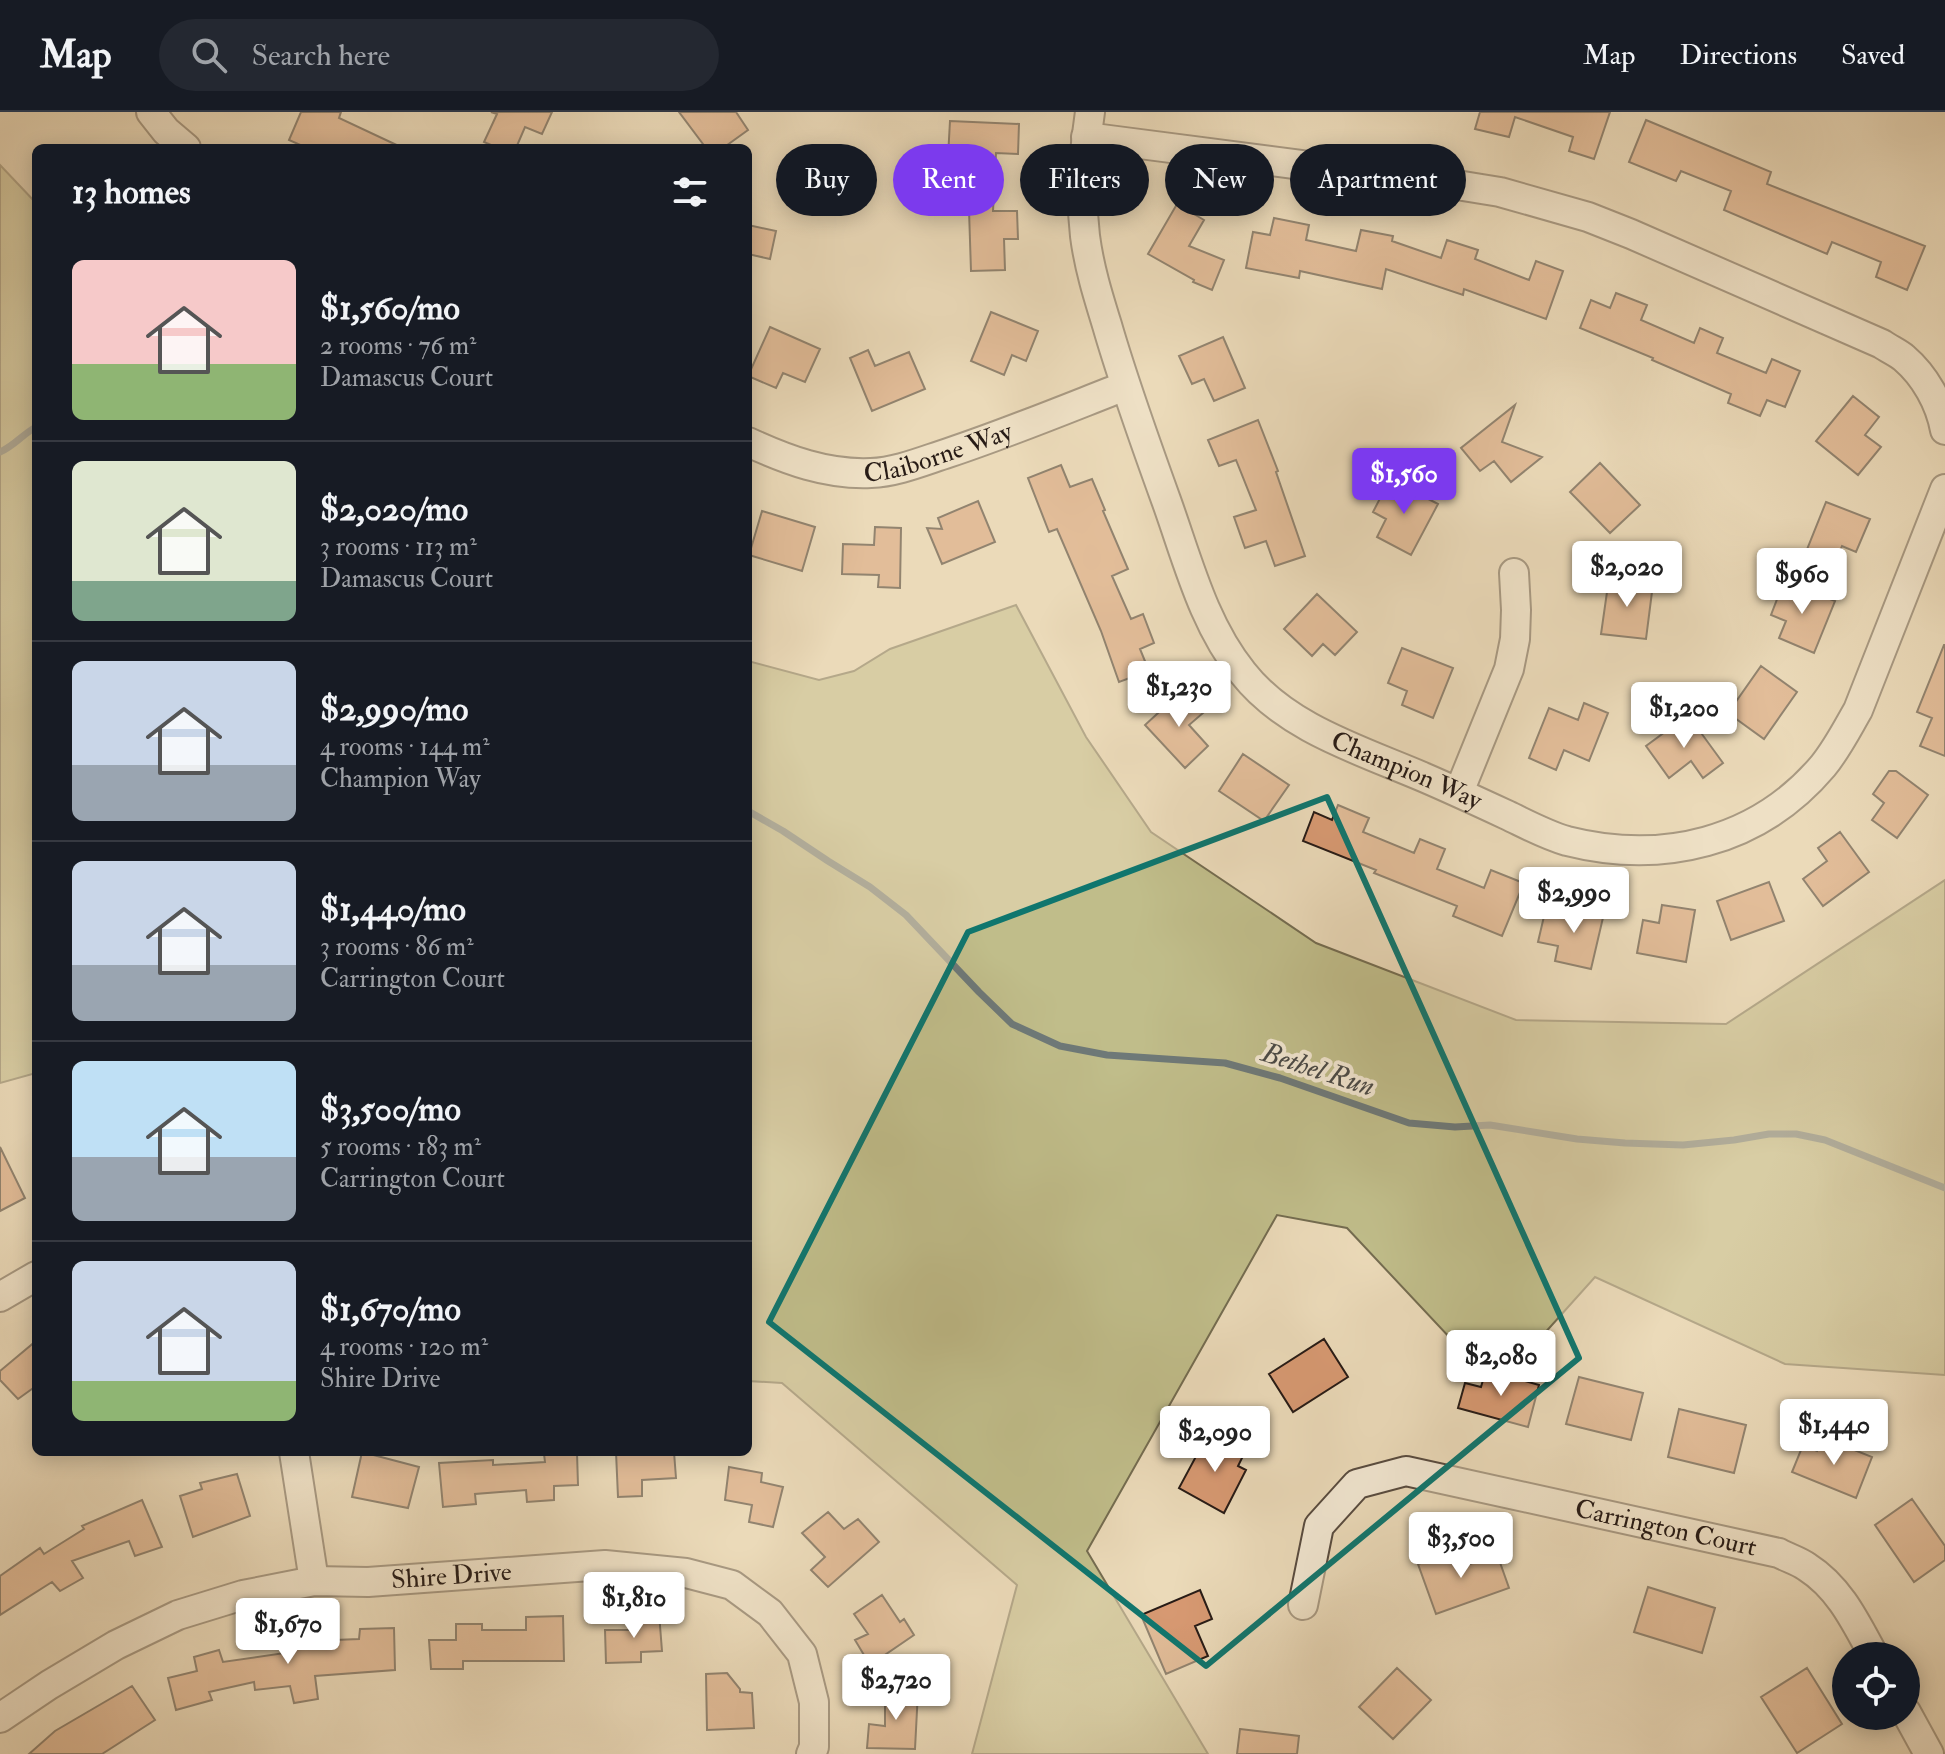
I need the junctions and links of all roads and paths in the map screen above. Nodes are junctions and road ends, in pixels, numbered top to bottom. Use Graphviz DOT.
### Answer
graph roads {
  1 [pos="151,112"];
  2 [pos="1088,124"];
  3 [pos="181,144"];
  4 [pos="1125,386"];
  5 [pos="1945,430"];
  6 [pos="752,444"];
  7 [pos="1945,489"];
  8 [pos="1514,573"];
  9 [pos="1459,792"];
  10 [pos="32,1278"];
  11 [pos="0,1297"];
  12 [pos="295,1456"];
  13 [pos="314,1581"];
  14 [pos="1303,1605"];
  15 [pos="1866,1642"];
  16 [pos="0,1718"];
  17 [pos="1916,1730"];
  18 [pos="811,1754"];
  19 [pos="1929,1754"];
  1 -- 3 [label="street"];
  2 -- 4 [label="street, Champion Way"];
  2 -- 5 [label="street, Champion Way"];
  4 -- 6 [label="street, Claiborne Way"];
  4 -- 9 [label="street, Champion Way"];
  7 -- 9 [label="street, Champion Way"];
  8 -- 9 [label="street"];
  10 -- 11 [label="street"];
  12 -- 13 [label="street"];
  13 -- 16 [label="street, Shire Drive"];
  13 -- 18 [label="street, Shire Drive"];
  14 -- 15 [label="street, Carrington Court"];
  17 -- 19 [label="street"];
}
